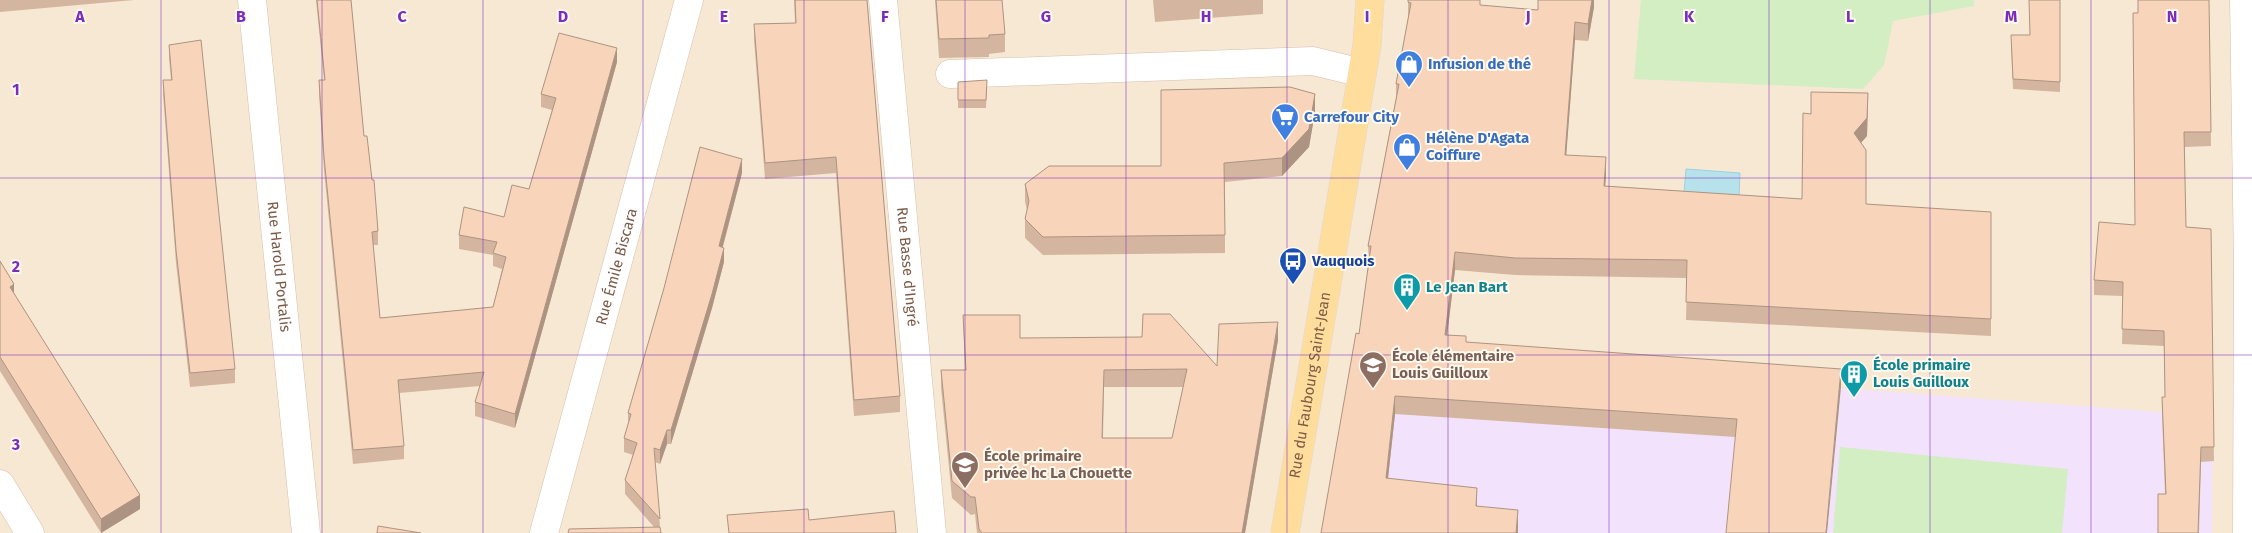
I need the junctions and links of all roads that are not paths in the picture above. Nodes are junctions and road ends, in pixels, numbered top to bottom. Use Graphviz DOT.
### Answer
graph roads {
  1 [pos="252,0"];
  2 [pos="689,0"];
  3 [pos="883,0"];
  4 [pos="1370,0"];
  5 [pos="2244,0"];
  6 [pos="1362,73"];
  7 [pos="950,74"];
  8 [pos="2250,263"];
  9 [pos="0,484"];
  10 [pos="30,533"];
  11 [pos="306,533"];
  12 [pos="544,533"];
  13 [pos="932,533"];
  14 [pos="1285,533"];
  15 [pos="2246,533"];
  1 -- 11 [label="street, Rue Harold Portalis"];
  2 -- 12 [label="street, Rue Émile Biscara"];
  3 -- 13 [label="street, Rue Basse d'Ingré"];
  4 -- 6 [label="main road, Rue du Faubourg Saint-Jean"];
  5 -- 8 [label="street"];
  6 -- 7 [label="street"];
  6 -- 14 [label="main road, Rue du Faubourg Saint-Jean"];
  8 -- 15 [label="street"];
  9 -- 10 [label="street"];
}
